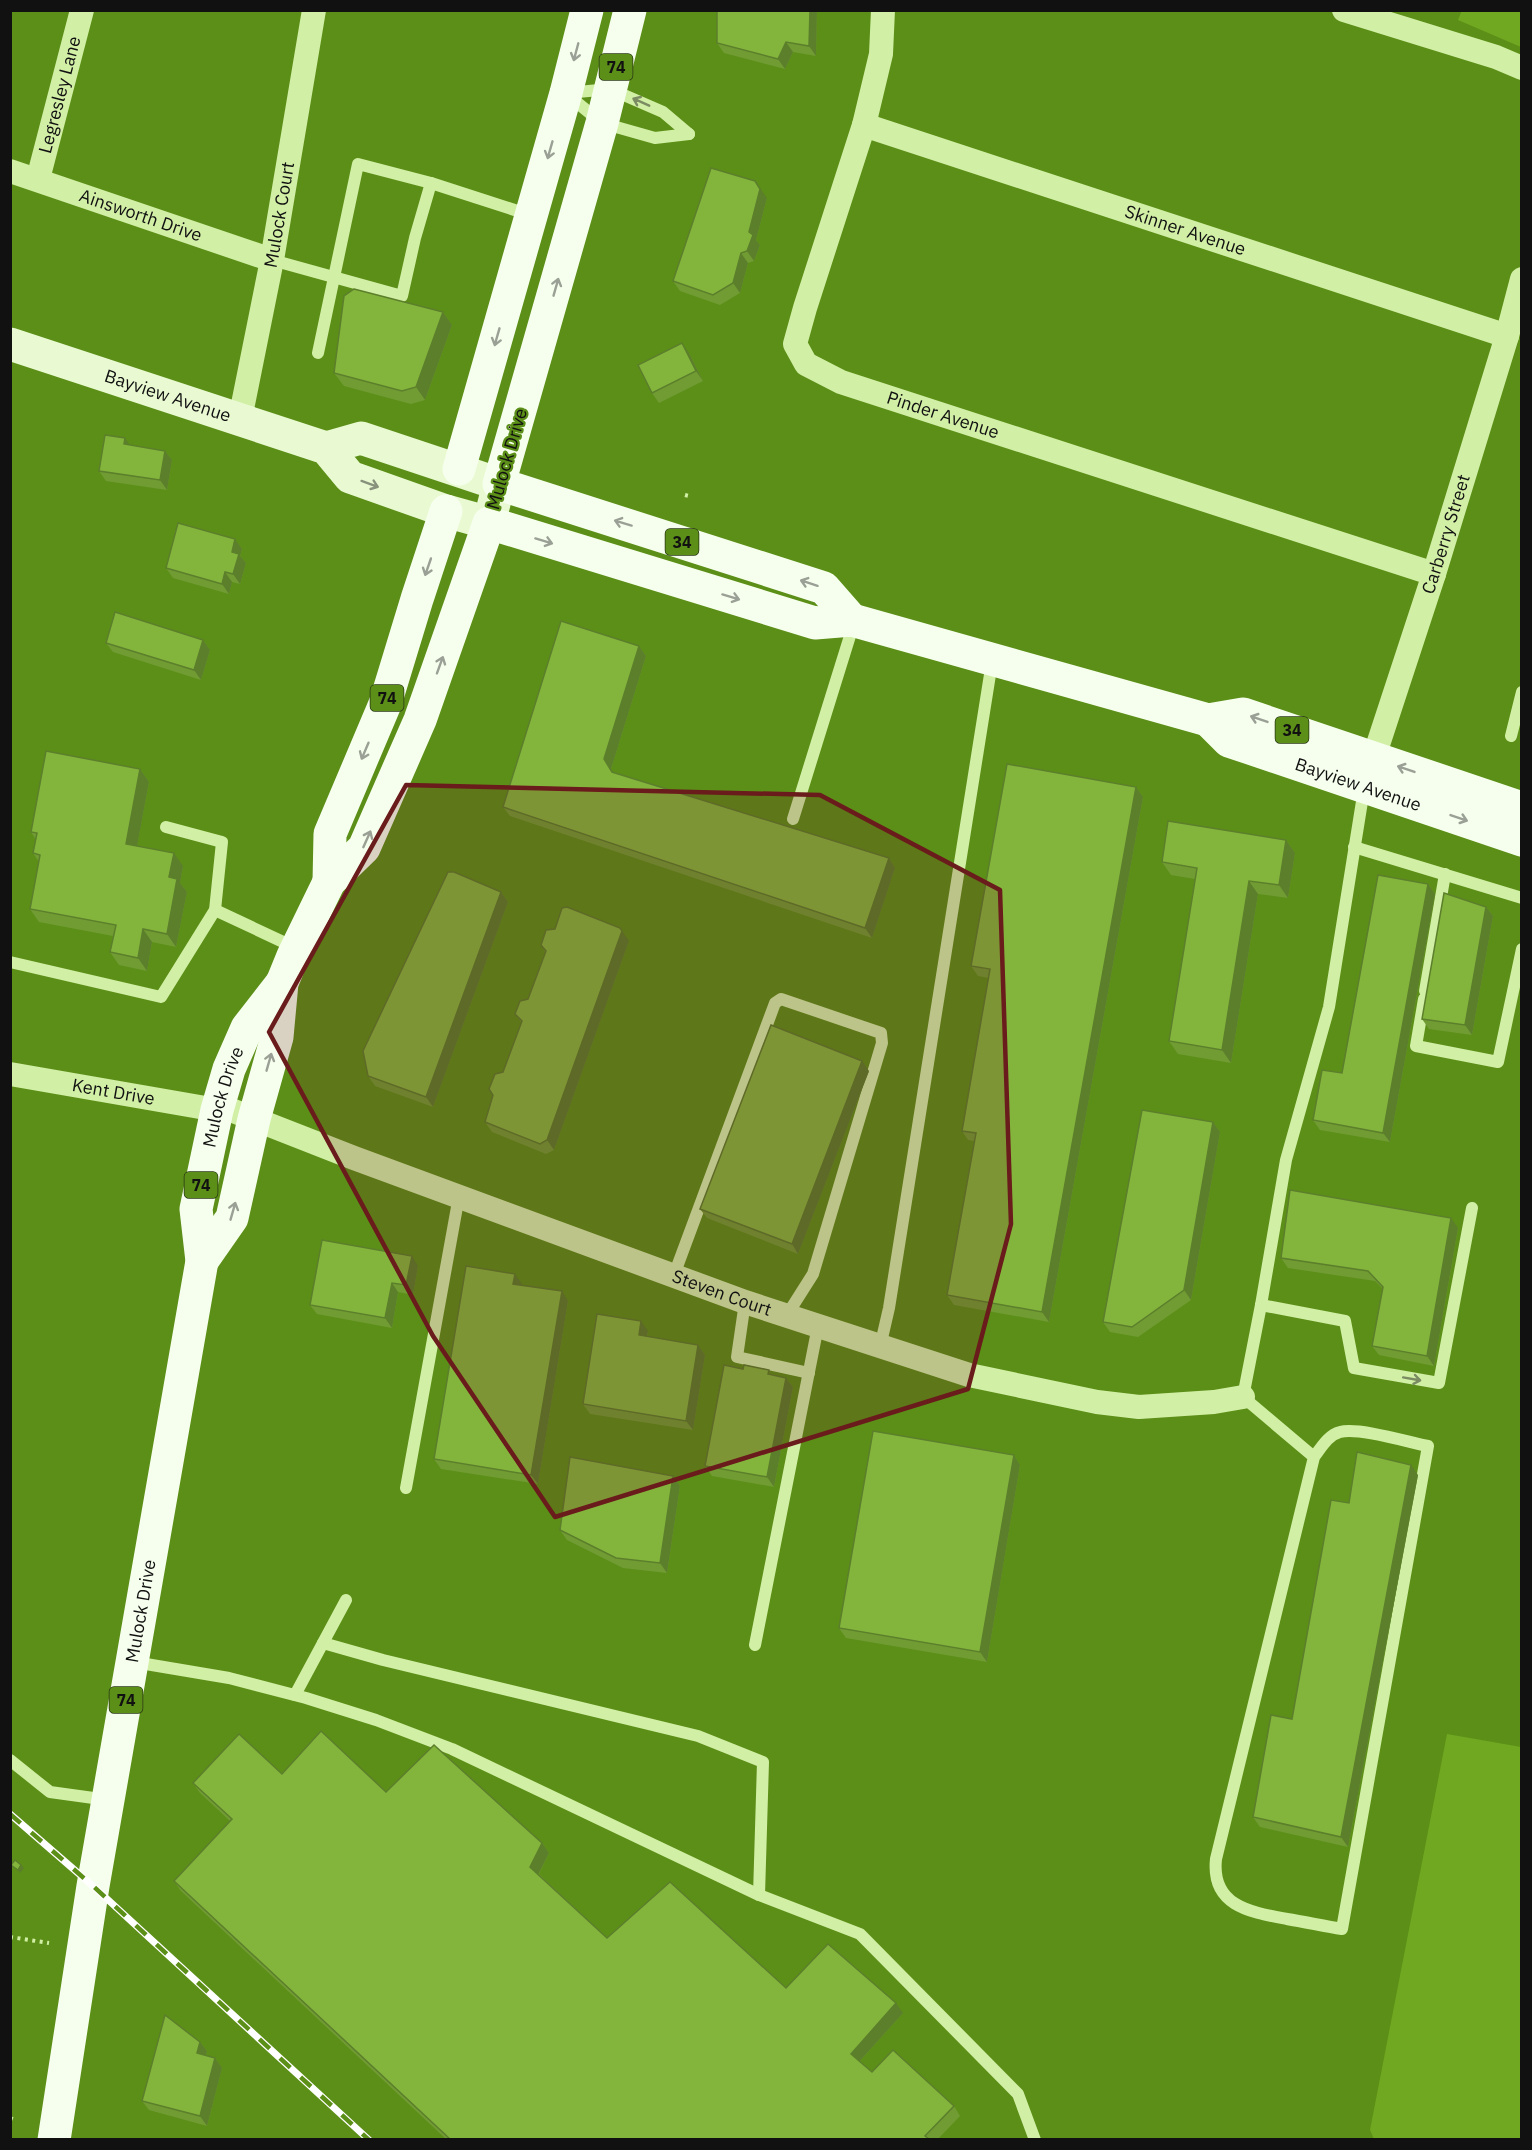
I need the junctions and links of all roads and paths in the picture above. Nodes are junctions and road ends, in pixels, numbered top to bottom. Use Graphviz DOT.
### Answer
graph roads {
  1 [pos="82,10"];
  2 [pos="314,10"];
  3 [pos="587,10"];
  4 [pos="630,10"];
  5 [pos="883,10"];
  6 [pos="1344,10"];
  7 [pos="1521,68"];
  8 [pos="610,89"];
  9 [pos="566,93"];
  10 [pos="602,123"];
  11 [pos="864,124"];
  12 [pos="10,171"];
  13 [pos="38,179"];
  14 [pos="431,183"];
  15 [pos="531,215"];
  16 [pos="272,260"];
  17 [pos="334,277"];
  18 [pos="1521,279"];
  19 [pos="1506,336"];
  20 [pos="10,344"];
  21 [pos="318,353"];
  22 [pos="240,418"];
  23 [pos="326,448"];
  24 [pos="459,469"];
  25 [pos="499,484"];
  26 [pos="446,511"];
  27 [pos="489,523"];
  28 [pos="1434,574"];
  29 [pos="853,620"];
  30 [pos="992,659"];
  31 [pos="1521,692"];
  32 [pos="1511,736"];
  33 [pos="1369,772"];
  34 [pos="1521,808"];
  35 [pos="793,819"];
  36 [pos="166,827"];
  37 [pos="1521,840"];
  38 [pos="1354,847"];
  39 [pos="1444,874"];
  40 [pos="328,882"];
  41 [pos="1521,898"];
  42 [pos="215,910"];
  43 [pos="296,948"];
  44 [pos="1521,949"];
  45 [pos="10,962"];
  46 [pos="282,984"];
  47 [pos="10,1074"];
  48 [pos="217,1110"];
  49 [pos="254,1119"];
  50 [pos="459,1196"];
  51 [pos="1473,1208"];
  52 [pos="202,1261"];
  53 [pos="674,1275"];
  54 [pos="745,1302"];
  55 [pos="1262,1305"];
  56 [pos="787,1315"];
  57 [pos="818,1326"];
  58 [pos="880,1347"];
  59 [pos="809,1373"];
  60 [pos="1243,1396"];
  61 [pos="1314,1457"];
  62 [pos="406,1488"];
  63 [pos="346,1600"];
  64 [pos="323,1643"];
  65 [pos="755,1645"];
  66 [pos="132,1661"];
  67 [pos="295,1695"];
  68 [pos="10,1760"];
  69 [pos="108,1800"];
  70 [pos="759,1894"];
  71 [pos="10,1937"];
  72 [pos="49,1943"];
  73 [pos="54,2139"];
  74 [pos="1035,2139"];
  1 -- 13 [label="street, Legresley Lane"];
  2 -- 16 [label="street, Mulock Court"];
  3 -- 9 [label="main road, Mulock Drive / 74, one-way"];
  4 -- 8 [label="main road, Mulock Drive / 74"];
  5 -- 11 [label="street, Pinder Avenue"];
  6 -- 7 [label="street"];
  8 -- 9 [label="lane"];
  8 -- 10 [label="main road, Mulock Drive / 74"];
  10 -- 8 [label="lane, one-way"];
  9 -- 10 [label="lane"];
  9 -- 15 [label="main road, Mulock Drive / 74, one-way"];
  25 -- 10 [label="main road, Mulock Drive / 74, one-way"];
  11 -- 19 [label="street, Skinner Avenue"];
  11 -- 28 [label="street, Pinder Avenue"];
  12 -- 13 [label="street, Ainsworth Drive"];
  13 -- 16 [label="street, Ainsworth Drive"];
  14 -- 15 [label="lane"];
  14 -- 17 [label="lane"];
  14 -- 17 [label="lane"];
  15 -- 24 [label="main road, Mulock Drive / 74, one-way"];
  16 -- 17 [label="lane"];
  16 -- 22 [label="street, Mulock Court"];
  17 -- 21 [label="lane"];
  18 -- 19 [label="street, Carberry Street"];
  19 -- 28 [label="street, Carberry Street"];
  20 -- 22 [label="main road, Bayview Avenue"];
  22 -- 23 [label="main road, Bayview Avenue"];
  23 -- 24 [label="main road, 34"];
  23 -- 26 [label="main road, 34, one-way"];
  24 -- 25 [label="main road, 34"];
  24 -- 26 [label="main road, Mulock Drive / 74"];
  25 -- 27 [label="main road, Mulock Drive / 74"];
  29 -- 25 [label="main road, 34, one-way"];
  26 -- 27 [label="main road, 34"];
  26 -- 40 [label="main road, Mulock Drive / 74, one-way"];
  27 -- 29 [label="main road, 34, one-way"];
  40 -- 27 [label="main road, Mulock Drive / 74, one-way"];
  28 -- 33 [label="street, Carberry Street"];
  29 -- 30 [label="main road, 34"];
  29 -- 35 [label="lane"];
  30 -- 33 [label="main road, Bayview Avenue / 34"];
  30 -- 58 [label="lane"];
  31 -- 32 [label="lane"];
  34 -- 33 [label="main road, Bayview Avenue / 34, one-way"];
  33 -- 37 [label="main road, Bayview Avenue / 34, one-way"];
  33 -- 38 [label="lane"];
  36 -- 42 [label="lane"];
  38 -- 39 [label="lane"];
  38 -- 55 [label="lane"];
  39 -- 41 [label="lane"];
  39 -- 44 [label="lane"];
  40 -- 43 [label="main road, Mulock Drive / 74"];
  42 -- 43 [label="lane"];
  42 -- 45 [label="lane"];
  43 -- 46 [label="main road, Mulock Drive / 74"];
  46 -- 48 [label="main road, Mulock Drive / 74"];
  49 -- 46 [label="main road, Mulock Drive / 74, one-way"];
  47 -- 48 [label="street, Kent Drive"];
  48 -- 49 [label="street, Steven Court"];
  48 -- 52 [label="main road, Mulock Drive / 74"];
  49 -- 50 [label="street, Steven Court"];
  52 -- 49 [label="main road, Mulock Drive / 74, one-way"];
  50 -- 53 [label="street, Steven Court"];
  50 -- 62 [label="lane"];
  55 -- 51 [label="lane, one-way"];
  52 -- 66 [label="main road, Mulock Drive / 74"];
  53 -- 54 [label="street, Steven Court"];
  53 -- 56 [label="lane"];
  54 -- 56 [label="street, Steven Court"];
  54 -- 59 [label="lane"];
  55 -- 60 [label="lane"];
  56 -- 57 [label="street, Steven Court"];
  57 -- 58 [label="street, Steven Court"];
  57 -- 59 [label="lane"];
  58 -- 60 [label="street, Steven Court"];
  59 -- 65 [label="lane"];
  60 -- 61 [label="lane"];
  61 -- 61 [label="lane"];
  63 -- 64 [label="lane"];
  64 -- 67 [label="lane"];
  64 -- 70 [label="lane"];
  66 -- 67 [label="lane"];
  66 -- 69 [label="main road, Mulock Drive / 74"];
  67 -- 70 [label="lane"];
  68 -- 69 [label="lane"];
  69 -- 73 [label="main road, Mulock Drive / 74"];
  70 -- 74 [label="lane"];
  71 -- 72 [label="path"];
}
